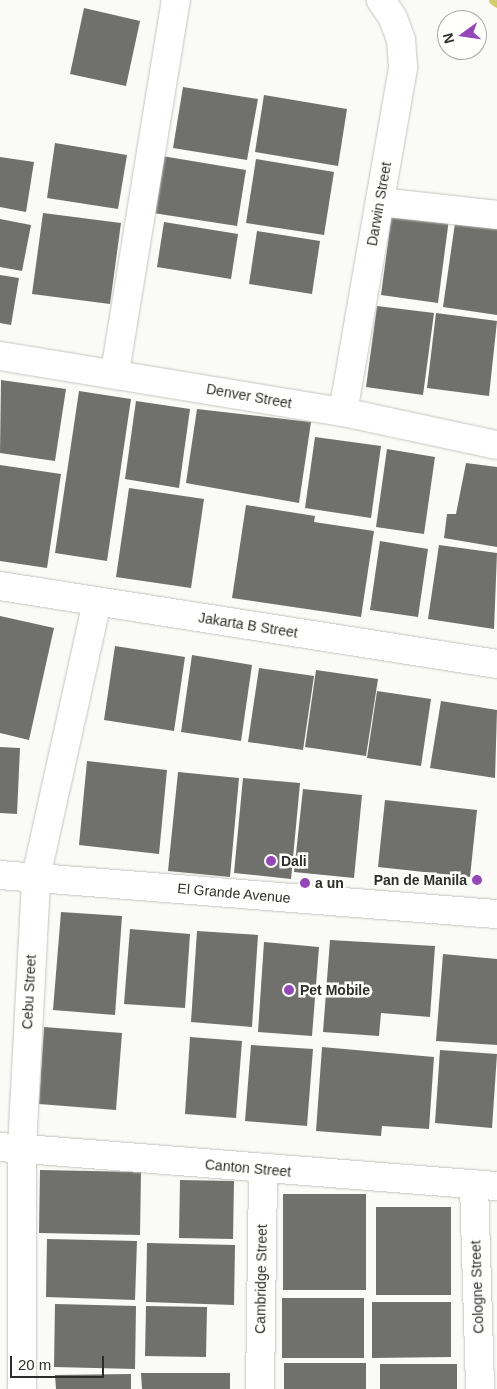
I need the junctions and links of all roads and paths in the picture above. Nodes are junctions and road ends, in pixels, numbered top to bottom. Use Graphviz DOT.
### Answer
graph roads {
  1 [pos="176,0"];
  2 [pos="381,0"];
  3 [pos="380,202"];
  4 [pos="497,216"];
  5 [pos="0,356"];
  6 [pos="115,372"];
  7 [pos="343,412"];
  8 [pos="497,445"];
  9 [pos="0,586"];
  10 [pos="97,602"];
  11 [pos="497,664"];
  12 [pos="0,874"];
  13 [pos="36,877"];
  14 [pos="497,914"];
  15 [pos="11,1148"];
  16 [pos="263,1170"];
  17 [pos="485,1185"];
  18 [pos="22,1389"];
  19 [pos="260,1389"];
  20 [pos="480,1389"];
  1 -- 6 [label="street"];
  2 -- 3 [label="street, Darwin Street"];
  3 -- 4 [label="street"];
  3 -- 7 [label="street, Darwin Street"];
  5 -- 6 [label="street, Denver Street"];
  6 -- 7 [label="street, Denver Street"];
  7 -- 8 [label="street, Denver Street"];
  9 -- 10 [label="street, Jakarta B Street"];
  10 -- 11 [label="street, Jakarta B Street"];
  10 -- 13 [label="street, Cebu Street"];
  12 -- 13 [label="street, El Grande Avenue"];
  13 -- 14 [label="street, El Grande Avenue"];
  13 -- 15 [label="street, Cebu Street"];
  15 -- 16 [label="street, Canton Street"];
  15 -- 18 [label="street, Cebu Street"];
  16 -- 17 [label="street, Canton Street"];
  16 -- 19 [label="street, Cambridge Street"];
  17 -- 20 [label="street, Cologne Street"];
}
